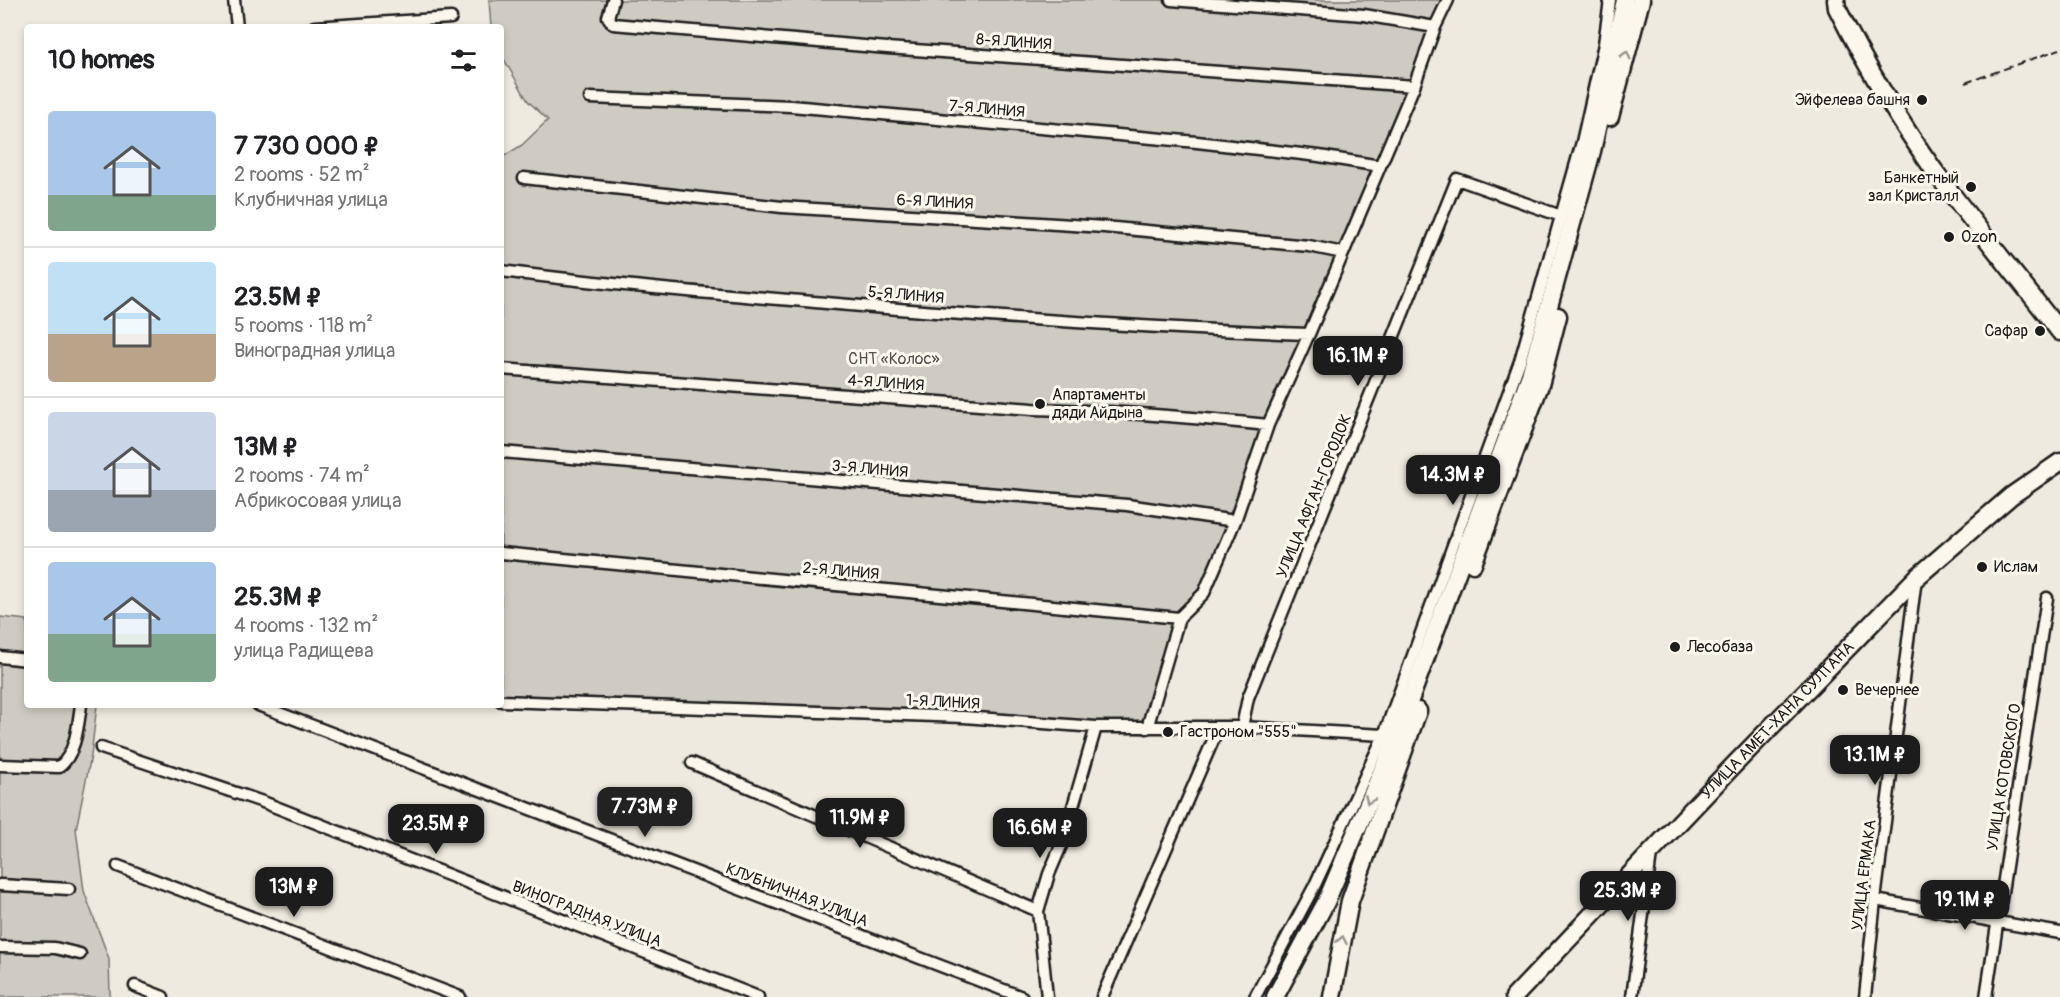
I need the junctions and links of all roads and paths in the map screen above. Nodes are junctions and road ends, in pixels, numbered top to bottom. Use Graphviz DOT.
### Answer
graph roads {
  1 [pos="234,0"];
  2 [pos="613,0"];
  3 [pos="1171,0"];
  4 [pos="1448,0"];
  5 [pos="1610,0"];
  6 [pos="1625,0"];
  7 [pos="1641,0"];
  8 [pos="1836,0"];
  9 [pos="451,18"];
  10 [pos="237,24"];
  11 [pos="360,24"];
  12 [pos="1435,27"];
  13 [pos="1414,86"];
  14 [pos="590,98"];
  15 [pos="1380,166"];
  16 [pos="524,178"];
  17 [pos="1561,216"];
  18 [pos="1344,253"];
  19 [pos="504,271"];
  20 [pos="2060,332"];
  21 [pos="1309,334"];
  22 [pos="504,369"];
  23 [pos="1268,425"];
  24 [pos="504,452"];
  25 [pos="2060,462"];
  26 [pos="1235,521"];
  27 [pos="504,553"];
  28 [pos="1916,578"];
  29 [pos="2047,598"];
  30 [pos="1179,618"];
  31 [pos="0,657"];
  32 [pos="24,660"];
  33 [pos="504,701"];
  34 [pos="80,708"];
  35 [pos="266,708"];
  36 [pos="1096,727"];
  37 [pos="1242,727"];
  38 [pos="1147,728"];
  39 [pos="1218,729"];
  40 [pos="1384,735"];
  41 [pos="101,748"];
  42 [pos="692,763"];
  43 [pos="0,765"];
  44 [pos="1652,850"];
  45 [pos="118,866"];
  46 [pos="0,885"];
  47 [pos="69,889"];
  48 [pos="1875,900"];
  49 [pos="1038,911"];
  50 [pos="1997,923"];
  51 [pos="2060,933"];
  52 [pos="0,948"];
  53 [pos="80,954"];
  54 [pos="135,986"];
  55 [pos="163,997"];
  56 [pos="460,997"];
  57 [pos="758,997"];
  58 [pos="1022,997"];
  59 [pos="1047,997"];
  60 [pos="1102,997"];
  61 [pos="1255,997"];
  62 [pos="1275,997"];
  63 [pos="1332,997"];
  64 [pos="1514,997"];
  65 [pos="1632,997"];
  66 [pos="1865,997"];
  67 [pos="1986,997"];
  1 -- 10 [label="street"];
  2 -- 13 [label="street, 8-Я ЛИНИЯ"];
  3 -- 12 [label="street"];
  4 -- 12 [label="street"];
  5 -- 17 [label="street"];
  6 -- 62 [label="main road, one-way"];
  63 -- 7 [label="main road, one-way"];
  8 -- 20 [label="main road"];
  9 -- 11 [label="street"];
  12 -- 13 [label="street"];
  13 -- 15 [label="street"];
  14 -- 15 [label="street, 7-Я ЛИНИЯ"];
  15 -- 18 [label="street"];
  16 -- 18 [label="street, 6-Я ЛИНИЯ"];
  17 -- 37 [label="street, УЛИЦА АФГАН-ГОРОДОК"];
  17 -- 40 [label="street"];
  18 -- 21 [label="street"];
  19 -- 21 [label="street, 5-Я ЛИНИЯ"];
  21 -- 23 [label="street"];
  22 -- 23 [label="street, 4-Я ЛИНИЯ"];
  23 -- 26 [label="street"];
  24 -- 26 [label="street, 3-Я ЛИНИЯ"];
  25 -- 28 [label="main road, УЛИЦА АМЕТ-ХАНА СУЛТАНА"];
  26 -- 30 [label="street"];
  27 -- 30 [label="street, 2-Я ЛИНИЯ"];
  28 -- 44 [label="main road, УЛИЦА АМЕТ-ХАНА СУЛТАНА"];
  28 -- 48 [label="street, УЛИЦА ЕРМАКА"];
  29 -- 50 [label="street, УЛИЦА КОТОВСКОГО"];
  30 -- 38 [label="street"];
  31 -- 32 [label="street"];
  33 -- 36 [label="street, 1-Я ЛИНИЯ"];
  34 -- 43 [label="street"];
  35 -- 58 [label="street, КЛУБНИЧНАЯ УЛИЦА"];
  36 -- 38 [label="street, 1-Я ЛИНИЯ"];
  36 -- 49 [label="street"];
  37 -- 39 [label="street, 1-Я ЛИНИЯ"];
  37 -- 40 [label="street, 1-Я ЛИНИЯ"];
  38 -- 39 [label="street, 1-Я ЛИНИЯ"];
  39 -- 60 [label="street"];
  40 -- 61 [label="street"];
  41 -- 57 [label="street, ВИНОГРАДНАЯ УЛИЦА"];
  42 -- 49 [label="street"];
  44 -- 64 [label="main road, УЛИЦА АМЕТ-ХАНА СУЛТАНА"];
  44 -- 65 [label="street"];
  45 -- 56 [label="street"];
  46 -- 47 [label="street"];
  48 -- 50 [label="street"];
  48 -- 66 [label="street, УЛИЦА ЕРМАКА"];
  49 -- 59 [label="street"];
  50 -- 51 [label="street"];
  50 -- 67 [label="street, УЛИЦА КОТОВСКОГО"];
  52 -- 53 [label="street"];
  54 -- 55 [label="street"];
}
